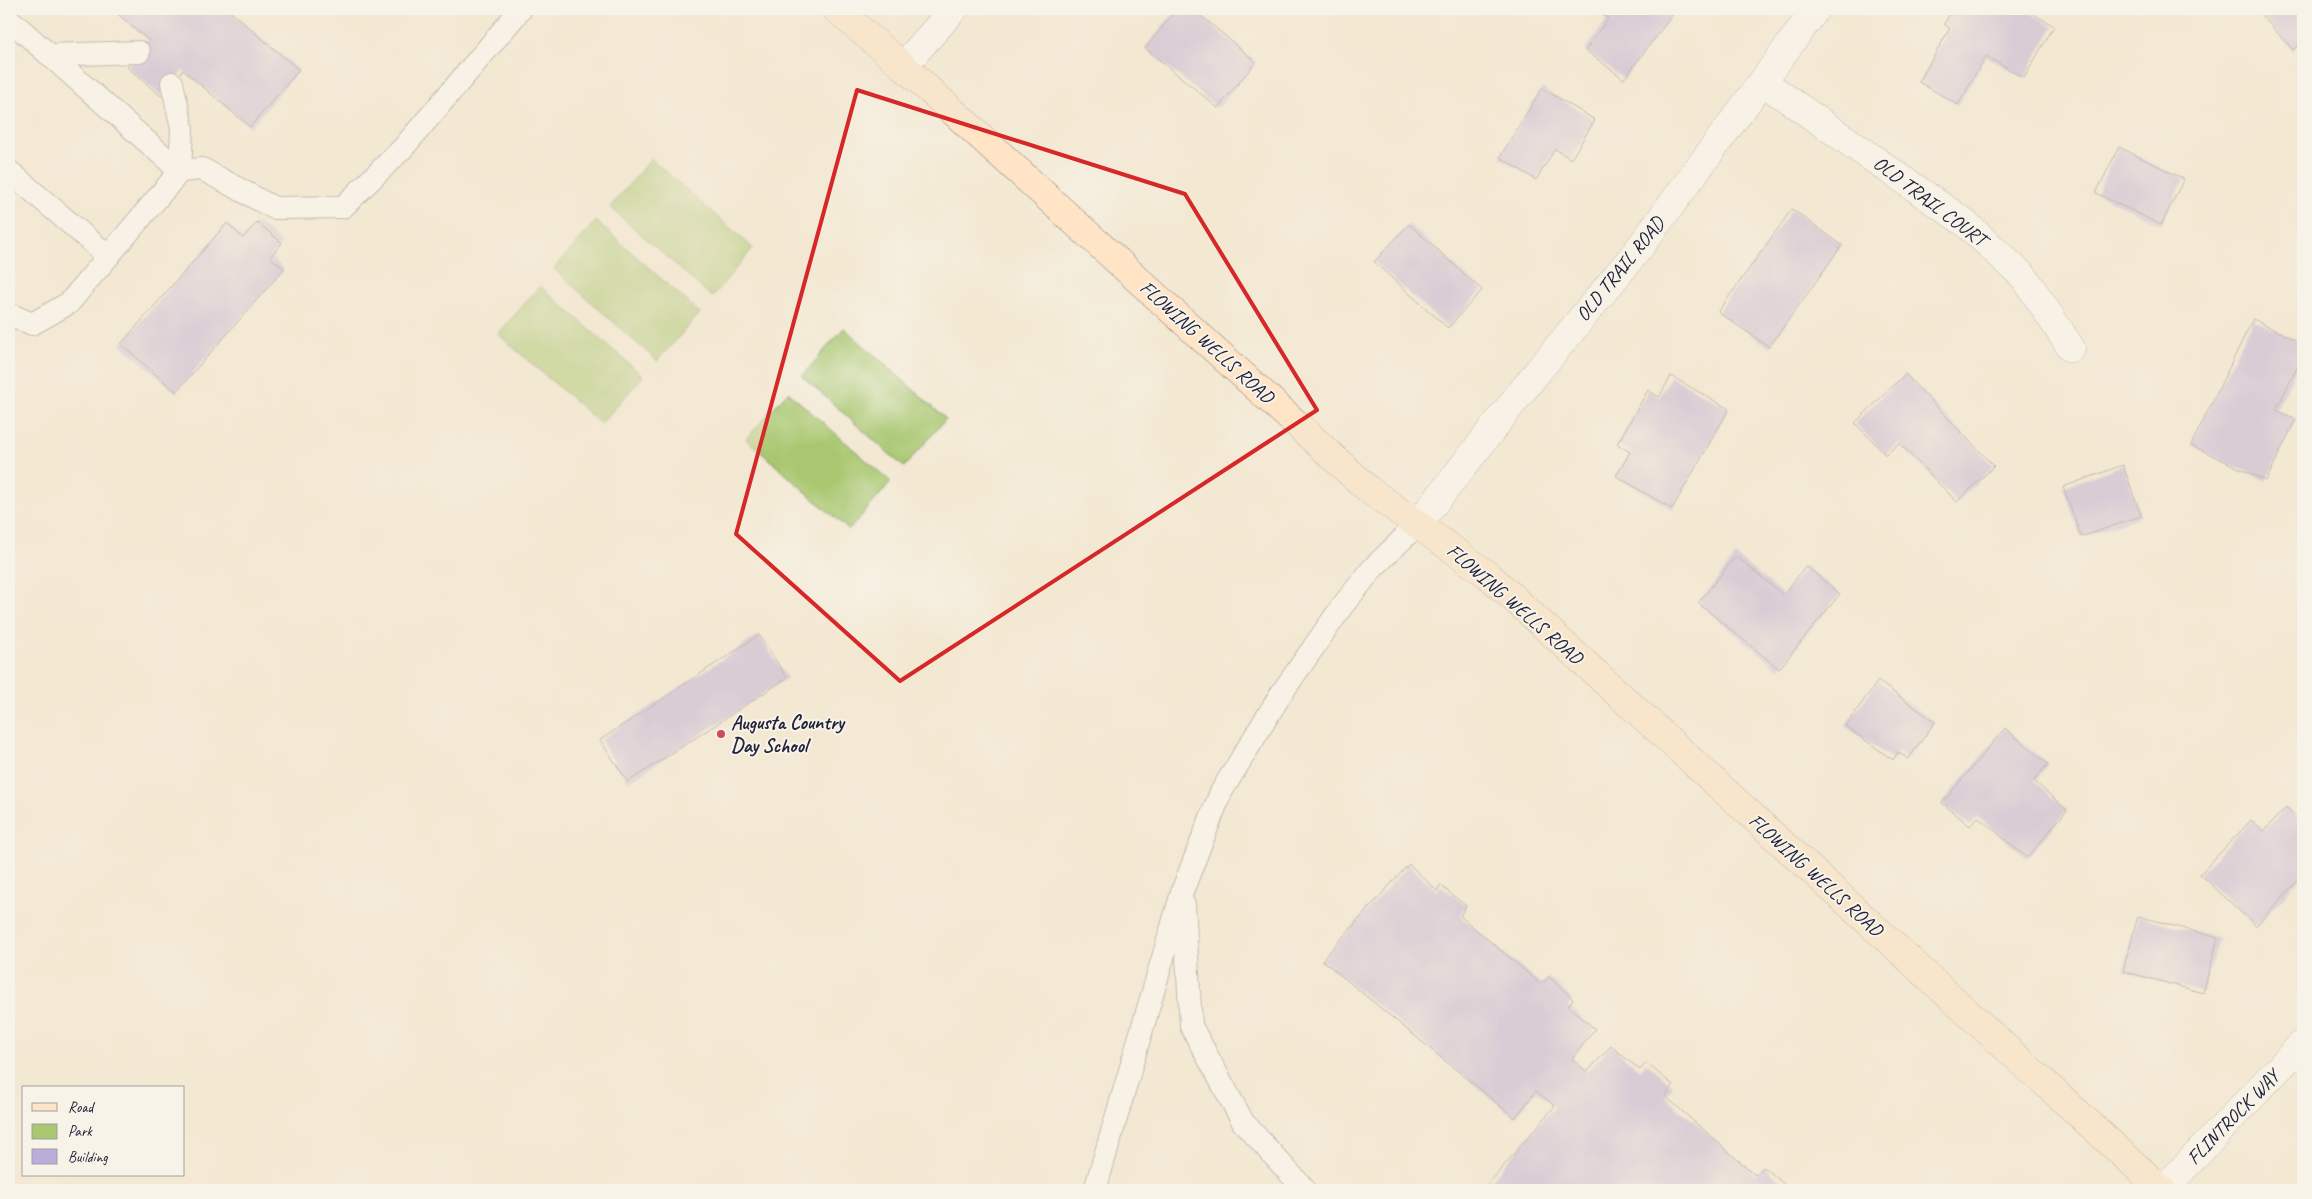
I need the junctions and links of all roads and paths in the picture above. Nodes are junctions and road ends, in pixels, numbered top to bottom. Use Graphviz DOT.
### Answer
graph roads {
  1 [pos="521,9"];
  2 [pos="836,9"];
  3 [pos="954,9"];
  4 [pos="1816,9"];
  5 [pos="9,19"];
  6 [pos="139,52"];
  7 [pos="50,55"];
  8 [pos="902,66"];
  9 [pos="1763,82"];
  10 [pos="172,83"];
  11 [pos="9,170"];
  12 [pos="180,171"];
  13 [pos="108,256"];
  14 [pos="9,314"];
  15 [pos="2071,348"];
  16 [pos="1418,524"];
  17 [pos="1183,889"];
  18 [pos="2303,1043"];
  19 [pos="1095,1190"];
  20 [pos="1305,1190"];
  21 [pos="2163,1190"];
  1 -- 12 [label="lane"];
  2 -- 8 [label="main road, FLOWING WELLS ROAD"];
  3 -- 8 [label="street"];
  4 -- 9 [label="street, OLD TRAIL ROAD"];
  5 -- 7 [label="lane"];
  6 -- 7 [label="lane"];
  7 -- 12 [label="lane"];
  8 -- 16 [label="main road, FLOWING WELLS ROAD"];
  9 -- 15 [label="street, OLD TRAIL COURT"];
  9 -- 16 [label="street, OLD TRAIL ROAD"];
  10 -- 12 [label="lane"];
  11 -- 13 [label="lane"];
  12 -- 13 [label="lane"];
  13 -- 14 [label="lane"];
  16 -- 17 [label="lane"];
  16 -- 21 [label="main road, FLOWING WELLS ROAD"];
  17 -- 19 [label="lane"];
  17 -- 20 [label="lane"];
  18 -- 21 [label="street, FLINTROCK WAY"];
}
